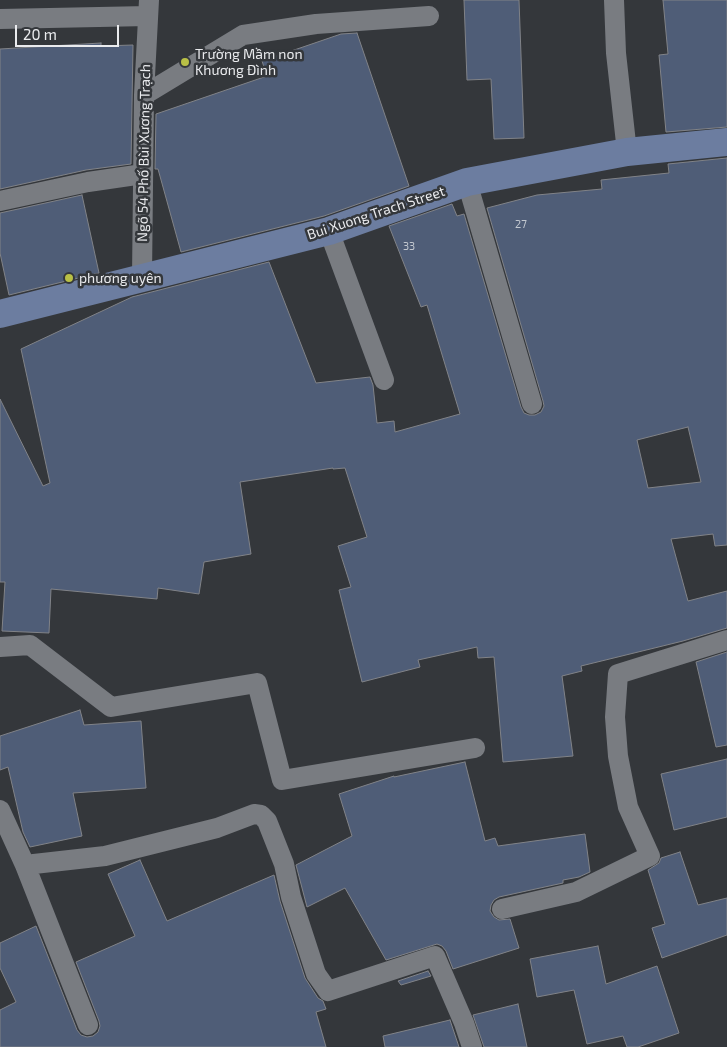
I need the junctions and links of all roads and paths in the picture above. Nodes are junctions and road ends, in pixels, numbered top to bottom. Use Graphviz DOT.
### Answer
graph roads {
  1 [pos="614,0"];
  2 [pos="148,8"];
  3 [pos="428,16"];
  4 [pos="0,19"];
  5 [pos="144,95"];
  6 [pos="727,142"];
  7 [pos="627,152"];
  8 [pos="143,174"];
  9 [pos="467,182"];
  10 [pos="0,201"];
  11 [pos="329,231"];
  12 [pos="142,277"];
  13 [pos="0,314"];
  14 [pos="384,380"];
  15 [pos="532,404"];
  16 [pos="727,640"];
  17 [pos="0,647"];
  18 [pos="475,748"];
  19 [pos="0,810"];
  20 [pos="25,865"];
  21 [pos="502,909"];
  22 [pos="88,1025"];
  23 [pos="472,1047"];
  1 -- 7 [label="lane"];
  2 -- 4 [label="lane"];
  2 -- 5 [label="lane, Ngõ 54 Phố Bùi Xương Trạch"];
  3 -- 5 [label="lane"];
  5 -- 8 [label="lane, Ngõ 54 Phố Bùi Xương Trạch"];
  6 -- 7 [label="street, Bui Xuong Trach Street"];
  7 -- 9 [label="street, Bui Xuong Trach Street"];
  8 -- 10 [label="lane"];
  8 -- 12 [label="lane, Ngõ 54 Phố Bùi Xương Trạch"];
  9 -- 11 [label="street, Bui Xuong Trach Street"];
  9 -- 15 [label="lane"];
  11 -- 12 [label="street, Bui Xuong Trach Street"];
  11 -- 14 [label="lane"];
  12 -- 13 [label="street, Bui Xuong Trach Street"];
  16 -- 21 [label="lane"];
  17 -- 18 [label="lane"];
  19 -- 20 [label="lane"];
  20 -- 22 [label="lane"];
  20 -- 23 [label="lane"];
}
